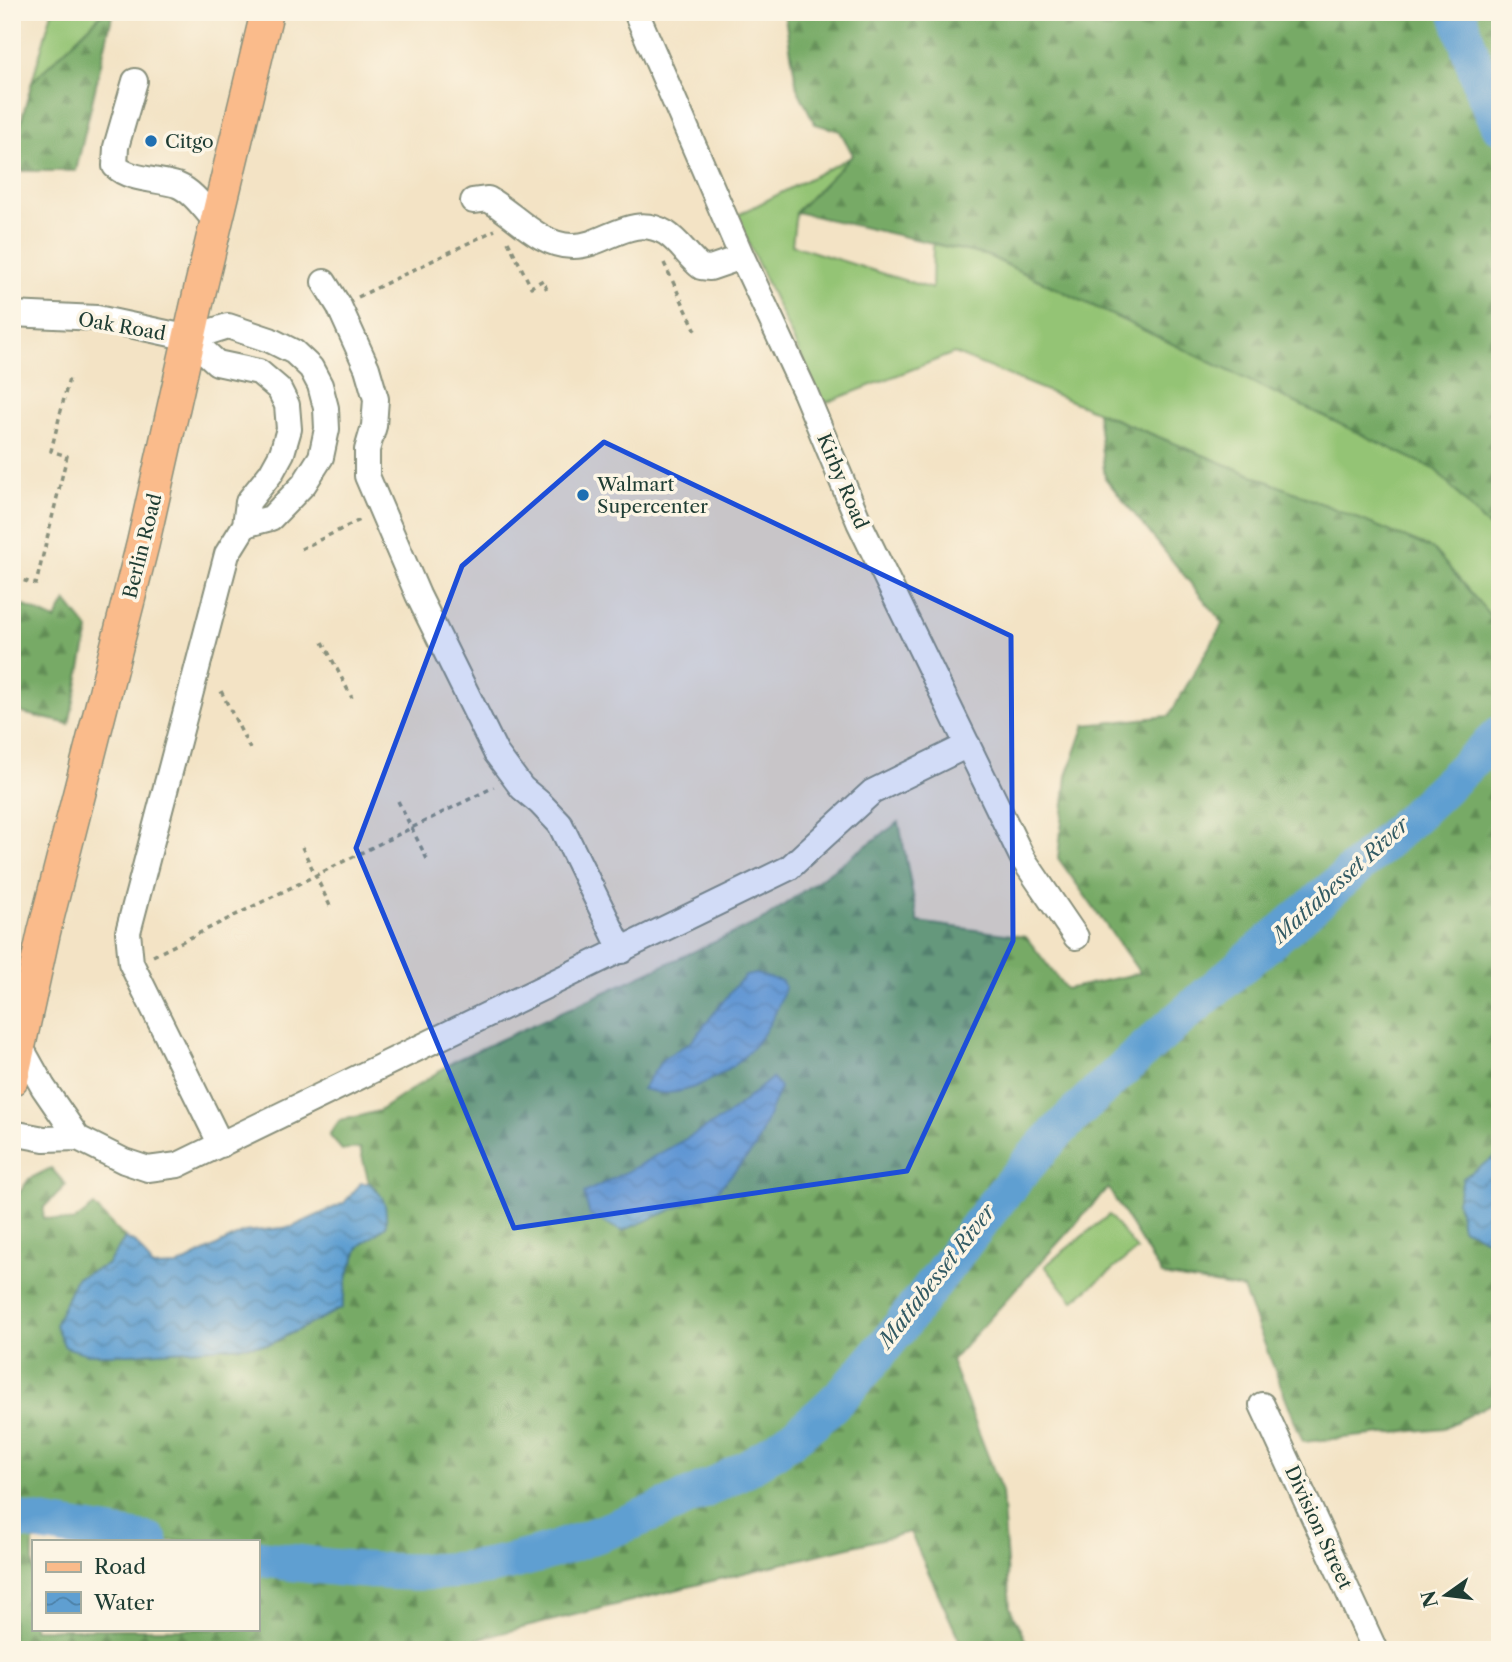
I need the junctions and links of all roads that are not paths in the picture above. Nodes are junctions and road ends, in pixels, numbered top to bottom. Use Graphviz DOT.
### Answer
graph roads {
  1 [pos="267,12"];
  2 [pos="636,12"];
  3 [pos="135,81"];
  4 [pos="472,201"];
  5 [pos="217,223"];
  6 [pos="742,257"];
  7 [pos="324,282"];
  8 [pos="12,314"];
  9 [pos="190,338"];
  10 [pos="245,525"];
  11 [pos="968,745"];
  12 [pos="1076,937"];
  13 [pos="622,951"];
  14 [pos="19,1044"];
  15 [pos="12,1079"];
  16 [pos="12,1133"];
  17 [pos="78,1138"];
  18 [pos="221,1145"];
  19 [pos="1262,1405"];
  20 [pos="1375,1650"];
  1 -- 5 [label="main road, Berlin Road"];
  2 -- 6 [label="street, Kirby Road"];
  3 -- 5 [label="street"];
  4 -- 6 [label="street"];
  5 -- 9 [label="main road, Berlin Road"];
  6 -- 11 [label="street, Kirby Road"];
  7 -- 13 [label="street"];
  8 -- 9 [label="street, Oak Road"];
  9 -- 10 [label="street"];
  9 -- 10 [label="street"];
  9 -- 14 [label="main road, Berlin Road"];
  10 -- 18 [label="street"];
  11 -- 12 [label="street, Kirby Road"];
  11 -- 13 [label="street"];
  13 -- 18 [label="street"];
  14 -- 15 [label="main road, Berlin Road"];
  14 -- 17 [label="street"];
  16 -- 17 [label="street"];
  17 -- 18 [label="street"];
  19 -- 20 [label="street, Division Street"];
}
